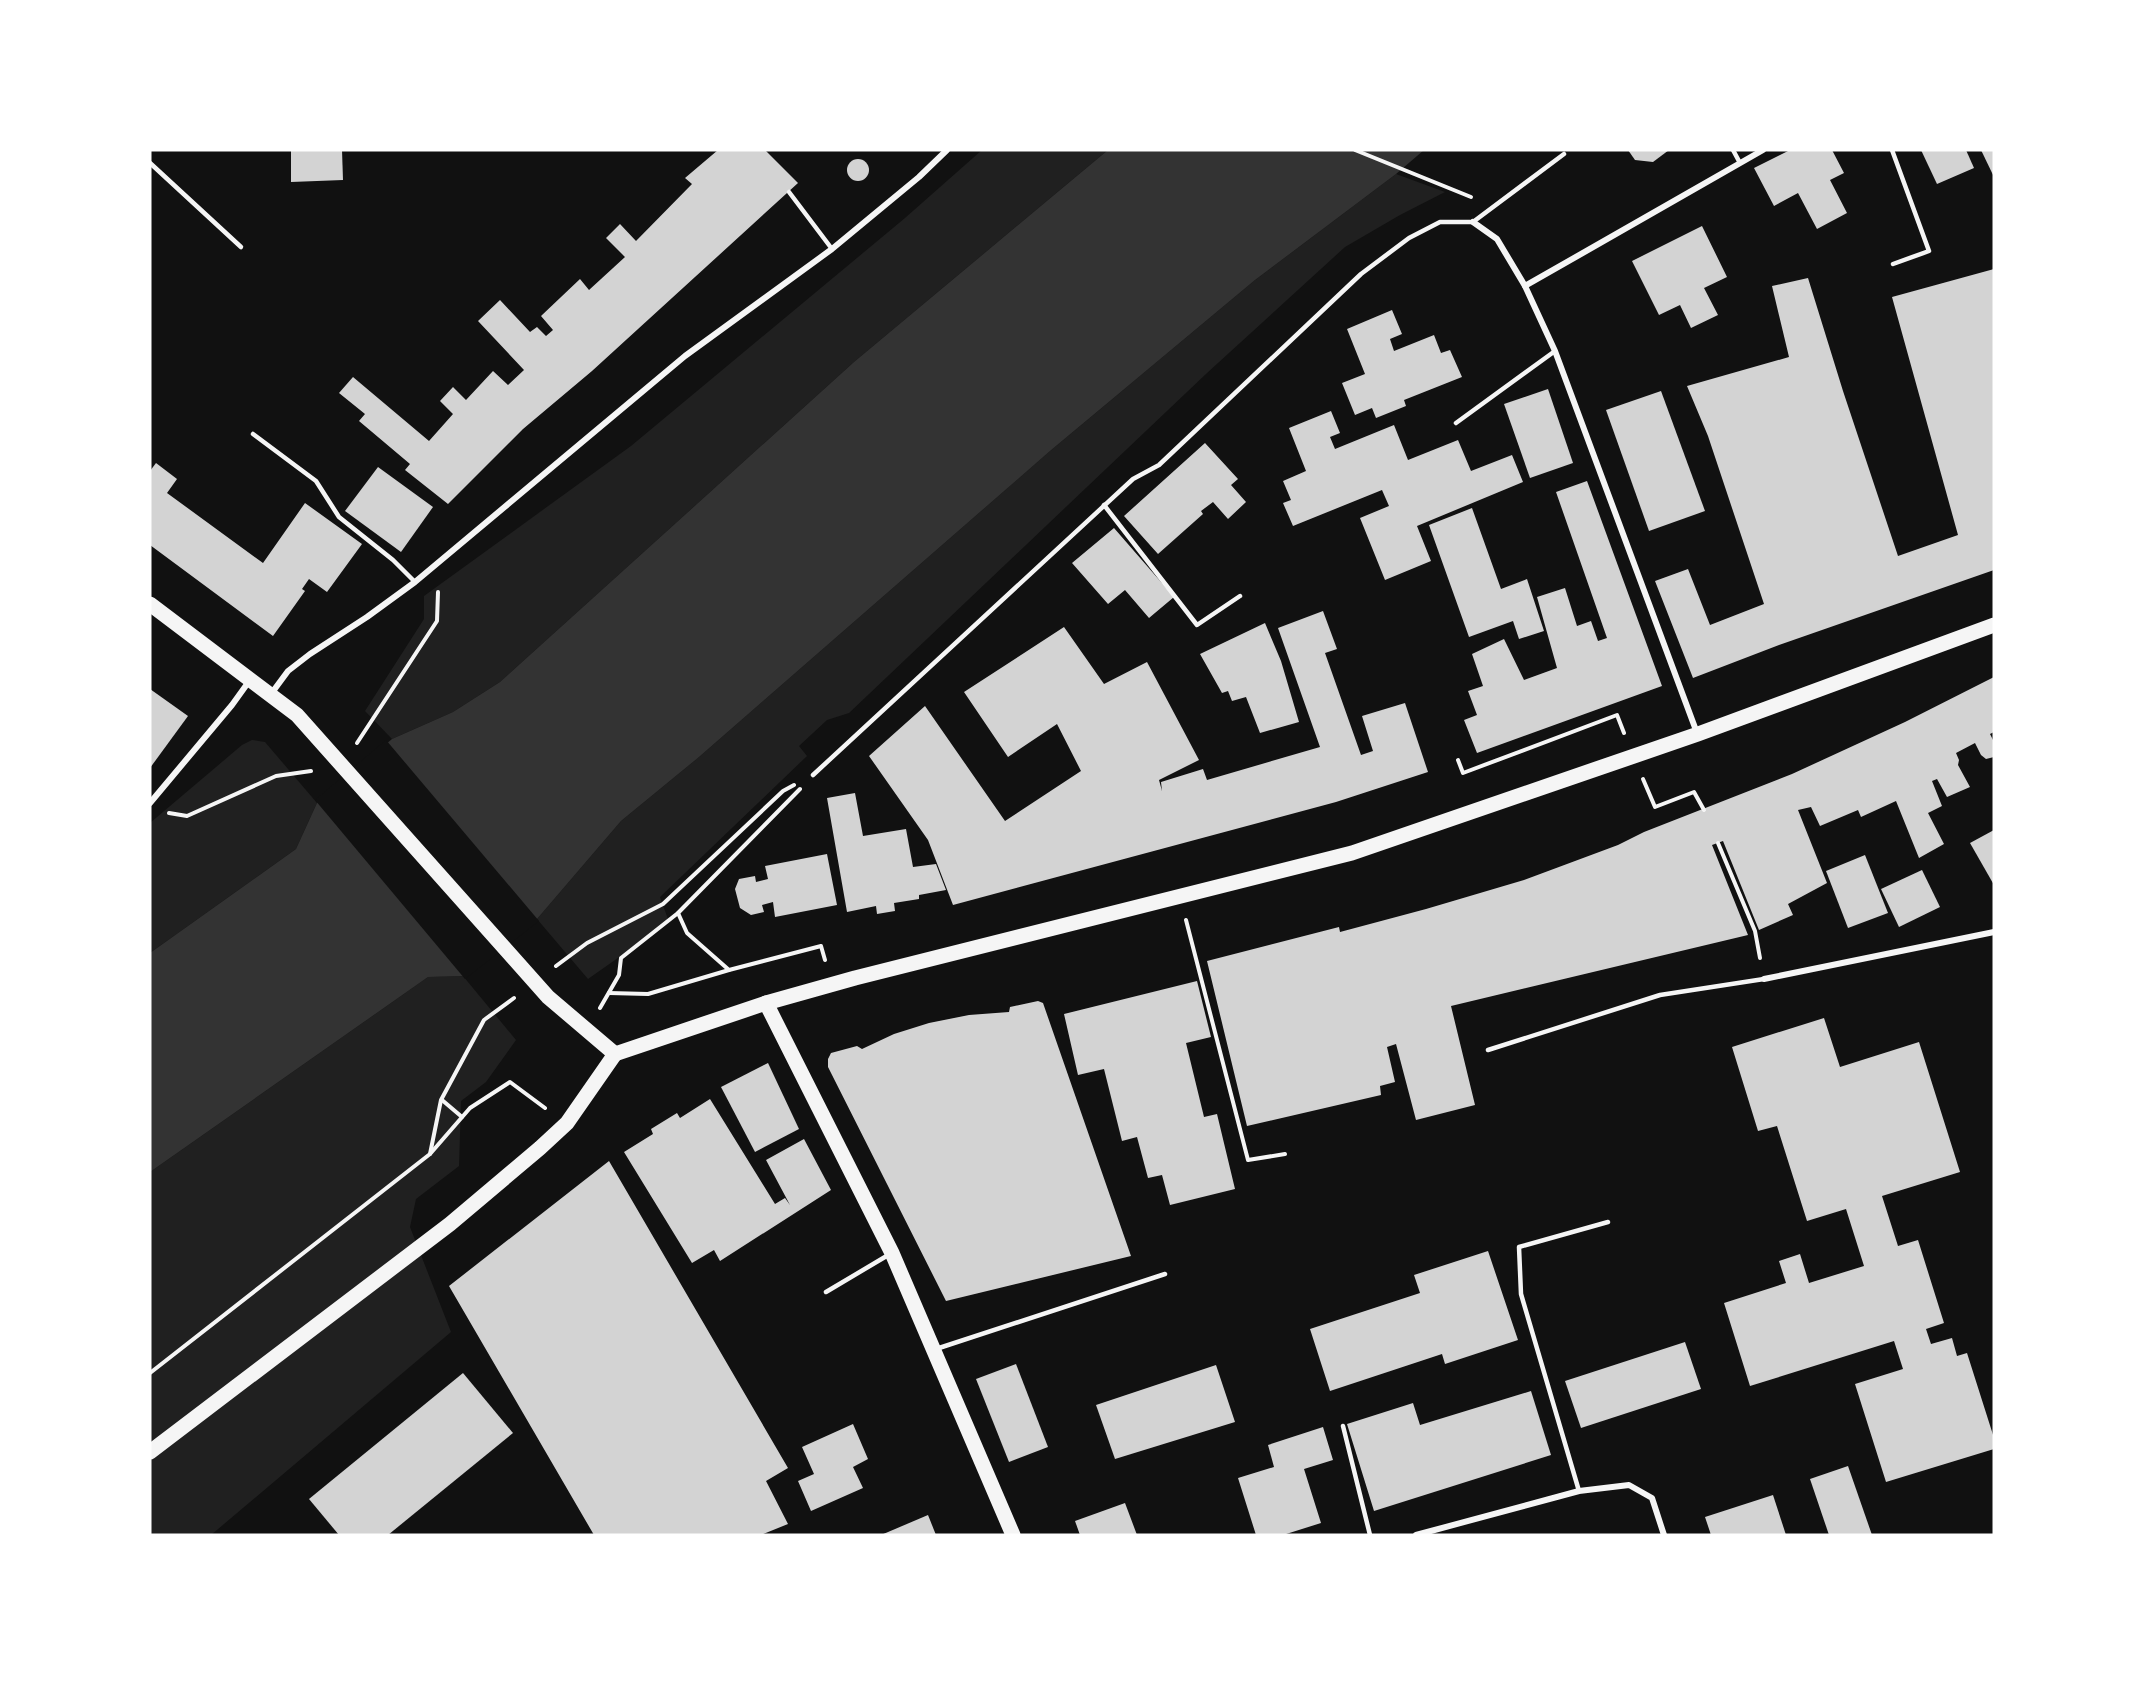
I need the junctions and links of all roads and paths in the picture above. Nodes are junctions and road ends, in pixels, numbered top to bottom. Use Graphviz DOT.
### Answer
graph roads {
  1 [pos="947,150"];
  2 [pos="1355,150"];
  3 [pos="1733,150"];
  4 [pos="1763,150"];
  5 [pos="1892,150"];
  6 [pos="1564,154"];
  7 [pos="150,163"];
  8 [pos="1740,163"];
  9 [pos="789,192"];
  10 [pos="1490,208"];
  11 [pos="1473,222"];
  12 [pos="242,247"];
  13 [pos="832,249"];
  14 [pos="1893,264"];
  15 [pos="1525,286"];
  16 [pos="1555,351"];
  17 [pos="1456,423"];
  18 [pos="253,434"];
  19 [pos="1104,505"];
  20 [pos="415,582"];
  21 [pos="1240,596"];
  22 [pos="150,604"];
  23 [pos="1994,626"];
  24 [pos="251,680"];
  25 [pos="271,694"];
  26 [pos="1698,734"];
  27 [pos="813,776"];
  28 [pos="150,803"];
  29 [pos="1718,843"];
  30 [pos="1180,896"];
  31 [pos="678,913"];
  32 [pos="1994,932"];
  33 [pos="587,943"];
  34 [pos="729,970"];
  35 [pos="1764,979"];
  36 [pos="831,985"];
  37 [pos="609,993"];
  38 [pos="766,1004"];
  39 [pos="484,1020"];
  40 [pos="587,1029"];
  41 [pos="1488,1050"];
  42 [pos="615,1053"];
  43 [pos="441,1100"];
  44 [pos="462,1117"];
  45 [pos="567,1123"];
  46 [pos="430,1154"];
  47 [pos="1285,1154"];
  48 [pos="1608,1222"];
  49 [pos="892,1253"];
  50 [pos="1165,1274"];
  51 [pos="826,1292"];
  52 [pos="934,1350"];
  53 [pos="150,1373"];
  54 [pos="1343,1426"];
  55 [pos="150,1452"];
  56 [pos="1579,1491"];
  57 [pos="1013,1535"];
  58 [pos="1370,1535"];
  59 [pos="1416,1535"];
  60 [pos="1664,1535"];
  1 -- 13 [label="street"];
  2 -- 10 [label="path"];
  3 -- 8 [label="lane"];
  4 -- 8 [label="street"];
  5 -- 14 [label="lane"];
  6 -- 10 [label="lane"];
  7 -- 12 [label="lane"];
  8 -- 15 [label="street"];
  9 -- 13 [label="lane"];
  10 -- 11 [label="lane"];
  11 -- 15 [label="street"];
  11 -- 19 [label="lane"];
  13 -- 20 [label="street"];
  15 -- 16 [label="street"];
  16 -- 17 [label="lane"];
  16 -- 26 [label="street"];
  18 -- 20 [label="lane"];
  19 -- 21 [label="lane"];
  19 -- 27 [label="lane"];
  20 -- 25 [label="street"];
  22 -- 24 [label="main road"];
  23 -- 26 [label="main road"];
  24 -- 25 [label="main road"];
  24 -- 28 [label="street"];
  25 -- 40 [label="main road"];
  26 -- 30 [label="main road"];
  27 -- 31 [label="path"];
  27 -- 33 [label="path"];
  29 -- 35 [label="path"];
  30 -- 36 [label="main road"];
  30 -- 47 [label="path"];
  31 -- 34 [label="path"];
  31 -- 37 [label="path"];
  32 -- 35 [label="street"];
  34 -- 36 [label="path"];
  34 -- 37 [label="path"];
  35 -- 41 [label="lane"];
  36 -- 38 [label="main road"];
  37 -- 40 [label="path"];
  38 -- 42 [label="main road"];
  38 -- 49 [label="main road"];
  39 -- 43 [label="path"];
  40 -- 42 [label="main road"];
  42 -- 45 [label="main road"];
  43 -- 44 [label="path"];
  43 -- 46 [label="path"];
  44 -- 45 [label="path"];
  44 -- 46 [label="path"];
  45 -- 55 [label="main road"];
  46 -- 53 [label="path"];
  48 -- 56 [label="lane"];
  49 -- 51 [label="lane"];
  49 -- 52 [label="main road"];
  50 -- 52 [label="lane"];
  52 -- 57 [label="main road"];
  54 -- 58 [label="lane"];
  56 -- 59 [label="street"];
  56 -- 60 [label="street"];
}
